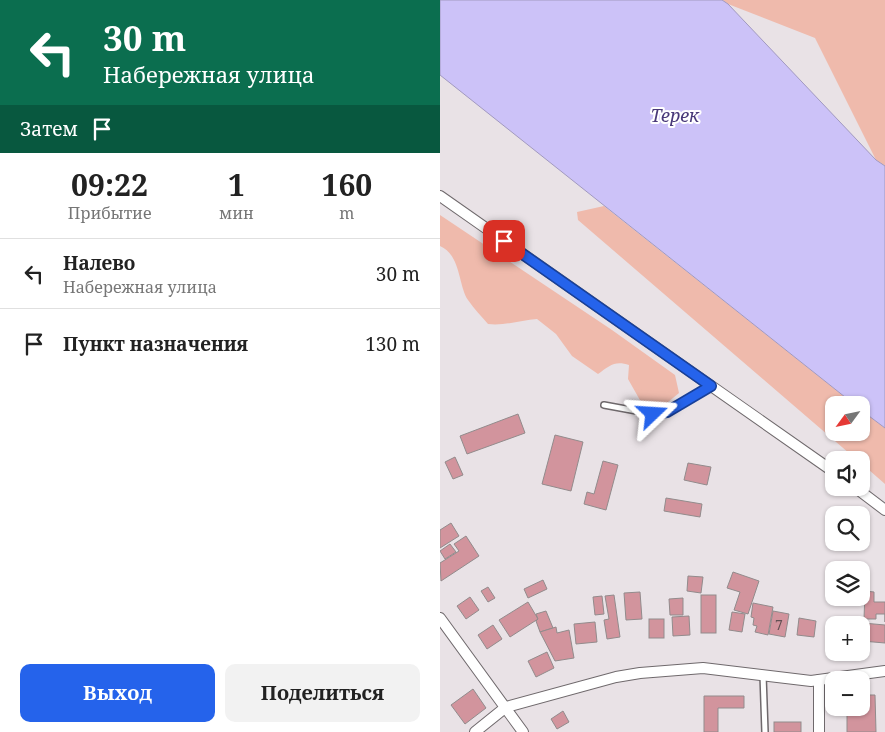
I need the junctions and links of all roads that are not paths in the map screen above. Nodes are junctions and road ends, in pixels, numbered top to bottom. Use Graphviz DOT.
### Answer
graph roads {
  1 [pos="440,196"];
  2 [pos="711,386"];
  3 [pos="604,406"];
  4 [pos="825,466"];
  5 [pos="867,496"];
  6 [pos="885,510"];
  7 [pos="440,618"];
  8 [pos="885,671"];
  9 [pos="763,675"];
  10 [pos="819,680"];
  11 [pos="506,707"];
  12 [pos="475,732"];
  13 [pos="523,732"];
  14 [pos="765,732"];
  15 [pos="819,732"];
  1 -- 2 [label="street"];
  2 -- 3 [label="lane"];
  2 -- 4 [label="street"];
  5 -- 6 [label="street"];
  7 -- 11 [label="street"];
  8 -- 10 [label="street"];
  9 -- 10 [label="street"];
  9 -- 11 [label="street"];
  9 -- 14 [label="lane"];
  10 -- 15 [label="street"];
  11 -- 12 [label="street"];
  11 -- 13 [label="street"];
}
